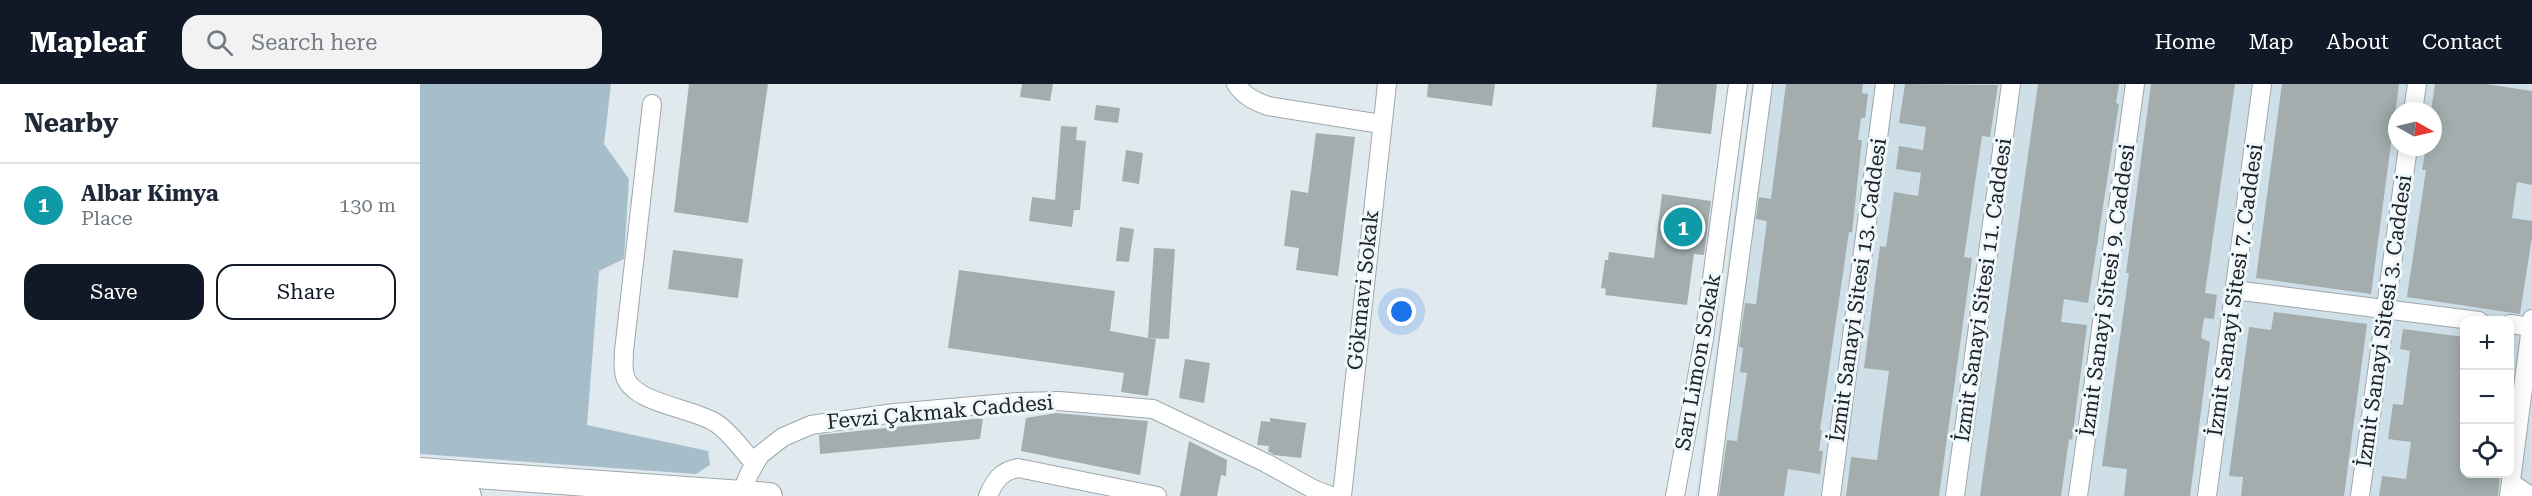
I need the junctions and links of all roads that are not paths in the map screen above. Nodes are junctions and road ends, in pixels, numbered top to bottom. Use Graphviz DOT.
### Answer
graph roads {
  1 [pos="1236,84"];
  2 [pos="1387,84"];
  3 [pos="1738,84"];
  4 [pos="1763,84"];
  5 [pos="1885,84"];
  6 [pos="2011,84"];
  7 [pos="2135,84"];
  8 [pos="2262,84"];
  9 [pos="2416,84"];
  10 [pos="2414,102"];
  11 [pos="652,104"];
  12 [pos="1381,124"];
  13 [pos="2407,156"];
  14 [pos="2235,290"];
  15 [pos="2384,309"];
  16 [pos="2460,318"];
  17 [pos="2531,323"];
  18 [pos="2514,324"];
  19 [pos="754,463"];
  20 [pos="420,471"];
  21 [pos="2510,490"];
  22 [pos="420,492"];
  23 [pos="741,494"];
  24 [pos="1146,495"];
  25 [pos="468,496"];
  26 [pos="769,496"];
  27 [pos="988,496"];
  28 [pos="1331,496"];
  29 [pos="1342,496"];
  30 [pos="1675,496"];
  31 [pos="1708,496"];
  32 [pos="1831,496"];
  33 [pos="1955,496"];
  34 [pos="2078,496"];
  35 [pos="2207,496"];
  36 [pos="2360,496"];
  37 [pos="2531,496"];
  1 -- 12 [label="street"];
  2 -- 12 [label="street, Gökmavi Sokak"];
  3 -- 30 [label="street, Sarı Limon Sokak"];
  4 -- 31 [label="street"];
  5 -- 32 [label="street, İzmit Sanayi Sitesi 13. Caddesi"];
  6 -- 33 [label="street, İzmit Sanayi Sitesi 11. Caddesi"];
  7 -- 34 [label="street, İzmit Sanayi Sitesi 9. Caddesi"];
  8 -- 14 [label="street, İzmit Sanayi Sitesi 7. Caddesi"];
  9 -- 10 [label="street"];
  11 -- 19 [label="street"];
  12 -- 29 [label="street, Gökmavi Sokak"];
  13 -- 15 [label="street, İzmit Sanayi Sitesi 3. Caddesi"];
  14 -- 15 [label="street"];
  14 -- 35 [label="street, İzmit Sanayi Sitesi 7. Caddesi"];
  15 -- 16 [label="street"];
  15 -- 36 [label="street, İzmit Sanayi Sitesi 3. Caddesi"];
  17 -- 18 [label="street"];
  17 -- 21 [label="street"];
  19 -- 23 [label="street, Fevzi Çakmak Caddesi"];
  19 -- 28 [label="street, Fevzi Çakmak Caddesi"];
  20 -- 23 [label="highway"];
  21 -- 37 [label="street"];
  22 -- 25 [label="highway"];
  23 -- 26 [label="highway"];
  24 -- 27 [label="street"];
}
